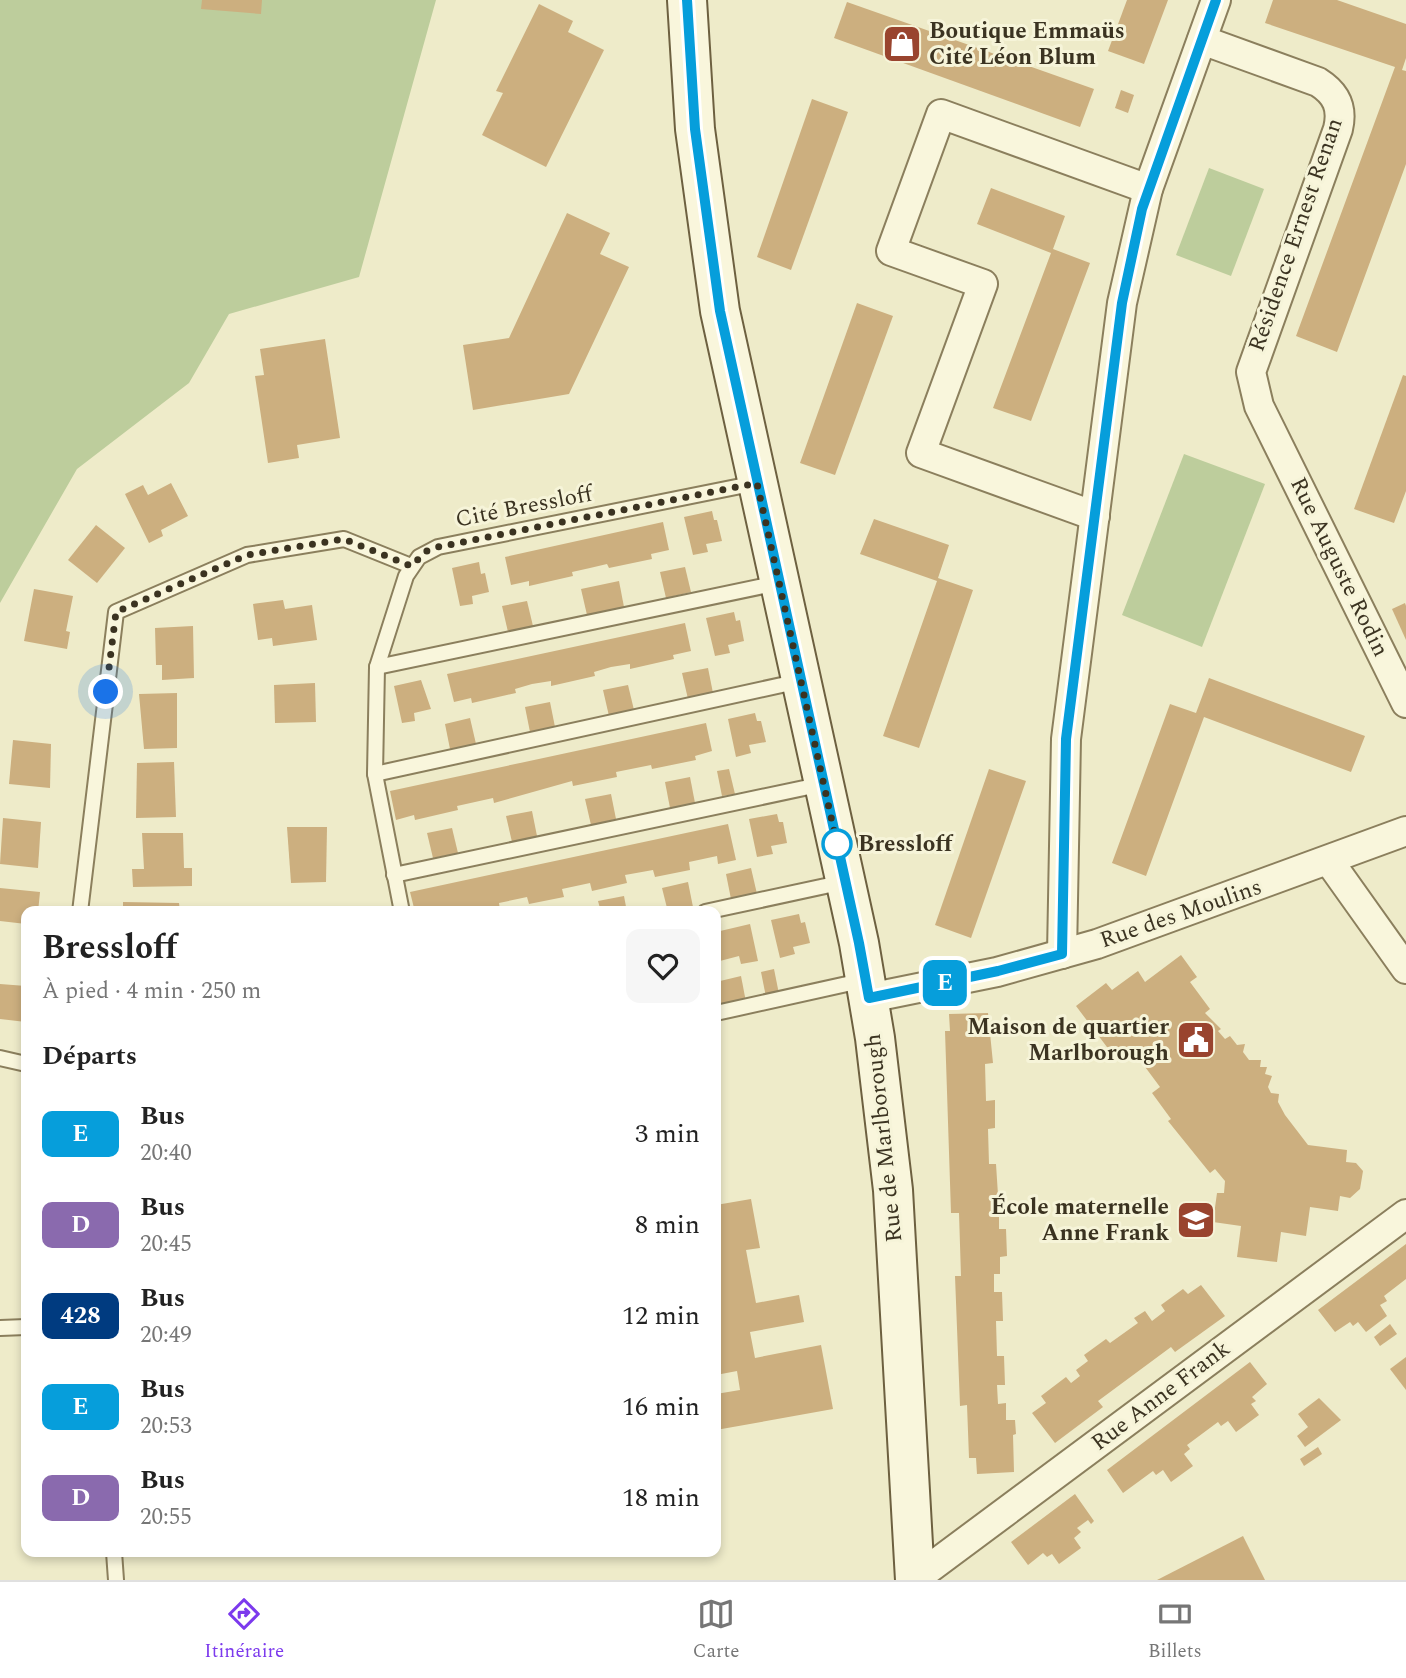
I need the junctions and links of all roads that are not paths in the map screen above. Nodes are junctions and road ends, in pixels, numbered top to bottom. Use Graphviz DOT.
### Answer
graph roads {
  1 [pos="687,0"];
  2 [pos="1216,0"];
  3 [pos="1202,40"];
  4 [pos="1148,189"];
  5 [pos="1272,432"];
  6 [pos="757,483"];
  7 [pos="1095,516"];
  8 [pos="411,566"];
  9 [pos="780,582"];
  10 [pos="377,667"];
  11 [pos="802,681"];
  12 [pos="1406,703"];
  13 [pos="375,774"];
  14 [pos="824,784"];
  15 [pos="1406,831"];
  16 [pos="1329,861"];
  17 [pos="394,875"];
  18 [pos="846,882"];
  19 [pos="80,906"];
  20 [pos="401,906"];
  21 [pos="721,909"];
  22 [pos="1062,954"];
  23 [pos="1406,970"];
  24 [pos="867,989"];
  25 [pos="721,1012"];
  26 [pos="0,1058"];
  27 [pos="21,1063"];
  28 [pos="1406,1214"];
  29 [pos="21,1327"];
  30 [pos="0,1328"];
  31 [pos="114,1557"];
  32 [pos="116,1580"];
  33 [pos="915,1580"];
  1 -- 6 [label="main road, Rue de Marlborough"];
  2 -- 3 [label="street"];
  3 -- 4 [label="street"];
  3 -- 5 [label="street, Résidence Ernest Renan"];
  4 -- 7 [label="street"];
  4 -- 7 [label="street"];
  5 -- 12 [label="street, Rue Auguste Rodin"];
  6 -- 8 [label="lane, Cité Bressloff"];
  6 -- 9 [label="main road, Rue de Marlborough"];
  7 -- 22 [label="street"];
  8 -- 10 [label="lane"];
  8 -- 19 [label="lane"];
  9 -- 10 [label="lane"];
  9 -- 11 [label="main road, Rue de Marlborough"];
  10 -- 13 [label="lane"];
  11 -- 13 [label="lane"];
  11 -- 14 [label="main road, Rue de Marlborough"];
  13 -- 17 [label="lane"];
  14 -- 17 [label="lane"];
  14 -- 18 [label="main road, Rue de Marlborough"];
  15 -- 16 [label="street, Rue des Moulins"];
  16 -- 22 [label="street, Rue des Moulins"];
  16 -- 23 [label="street"];
  17 -- 20 [label="lane"];
  18 -- 21 [label="lane"];
  18 -- 24 [label="main road, Rue de Marlborough"];
  22 -- 24 [label="street, Rue des Moulins"];
  24 -- 25 [label="lane"];
  24 -- 33 [label="main road, Rue de Marlborough"];
  26 -- 27 [label="lane"];
  28 -- 33 [label="street, Rue Anne Frank"];
  29 -- 30 [label="lane"];
  31 -- 32 [label="lane"];
}
